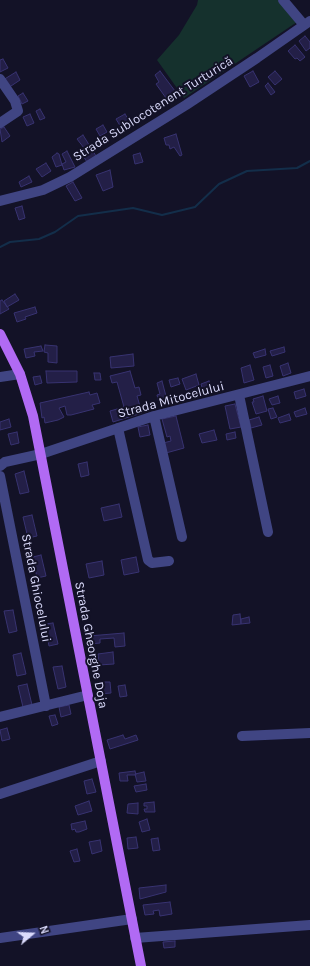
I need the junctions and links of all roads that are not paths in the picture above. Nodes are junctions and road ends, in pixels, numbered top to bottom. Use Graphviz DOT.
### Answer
graph roads {
  1 [pos="283,0"];
  2 [pos="307,23"];
  3 [pos="0,79"];
  4 [pos="0,123"];
  5 [pos="0,201"];
  6 [pos="0,334"];
  7 [pos="20,374"];
  8 [pos="310,376"];
  9 [pos="0,377"];
  10 [pos="239,395"];
  11 [pos="154,416"];
  12 [pos="118,428"];
  13 [pos="41,454"];
  14 [pos="0,466"];
  15 [pos="0,476"];
  16 [pos="268,532"];
  17 [pos="182,537"];
  18 [pos="169,561"];
  19 [pos="88,695"];
  20 [pos="46,706"];
  21 [pos="0,717"];
  22 [pos="310,733"];
  23 [pos="242,736"];
  24 [pos="101,761"];
  25 [pos="0,794"];
  26 [pos="132,919"];
  27 [pos="310,925"];
  28 [pos="0,938"];
  29 [pos="135,938"];
  30 [pos="141,966"];
  1 -- 2 [label="street"];
  2 -- 5 [label="street, Strada Sublocotenent Turturică"];
  3 -- 4 [label="street"];
  6 -- 7 [label="main road, Strada Gheorghe Doja"];
  7 -- 9 [label="street"];
  7 -- 13 [label="main road, Strada Gheorghe Doja"];
  8 -- 10 [label="street, Strada Mitocelului"];
  10 -- 11 [label="street, Strada Mitocelului"];
  10 -- 16 [label="street"];
  11 -- 12 [label="street, Strada Mitocelului"];
  11 -- 17 [label="street"];
  12 -- 13 [label="street, Strada Mitocelului"];
  12 -- 18 [label="street"];
  13 -- 14 [label="street"];
  13 -- 19 [label="main road, Strada Gheorghe Doja"];
  15 -- 20 [label="street, Strada Ghiocelului"];
  19 -- 20 [label="street"];
  19 -- 24 [label="main road, Strada Gheorghe Doja"];
  20 -- 21 [label="street"];
  22 -- 23 [label="street"];
  24 -- 25 [label="street"];
  24 -- 26 [label="main road, Strada Gheorghe Doja"];
  26 -- 28 [label="street"];
  26 -- 29 [label="main road, Strada Gheorghe Doja"];
  27 -- 29 [label="street"];
  29 -- 30 [label="main road, Strada Gheorghe Doja"];
}
